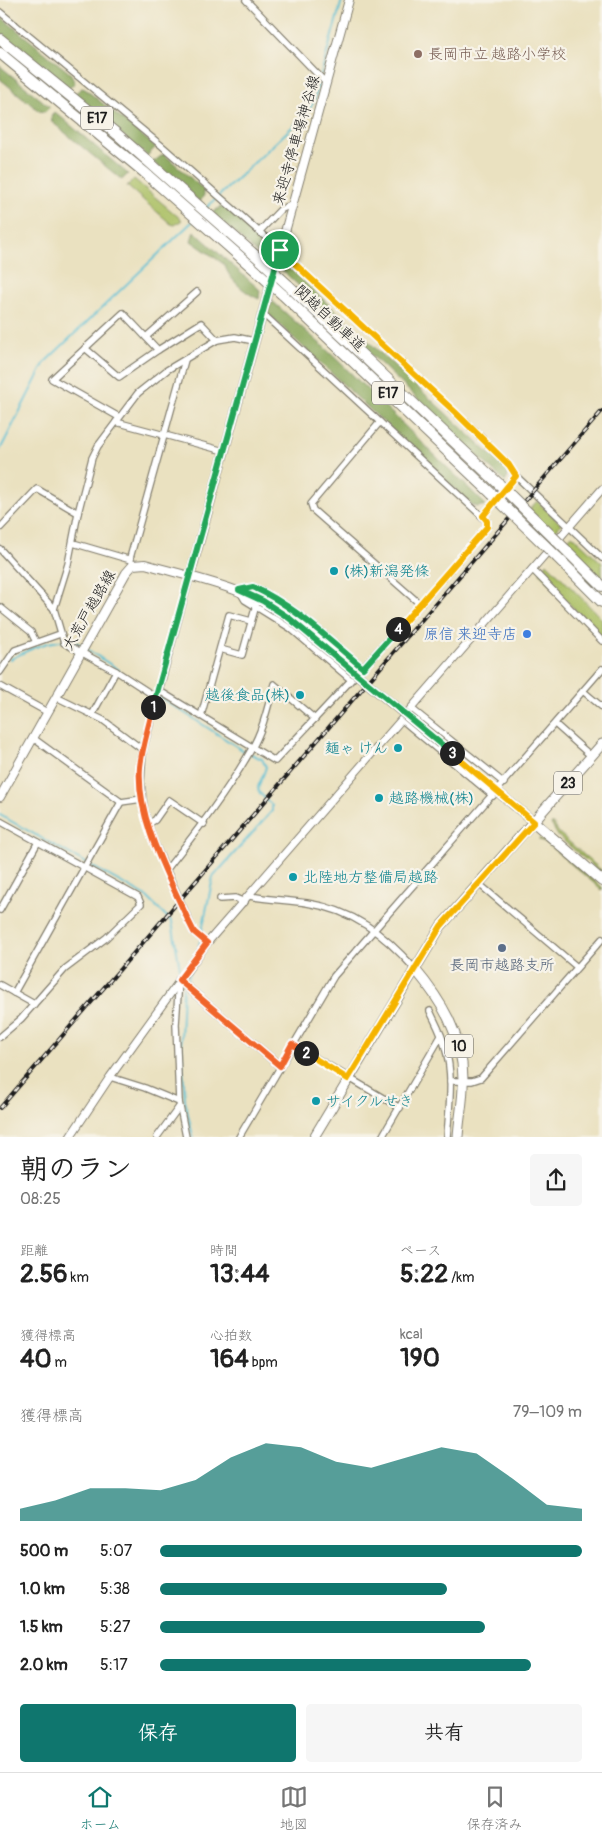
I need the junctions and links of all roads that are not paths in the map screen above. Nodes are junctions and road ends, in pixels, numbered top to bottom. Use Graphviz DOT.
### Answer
graph roads {
  1 [pos="246,0"];
  2 [pos="349,0"];
  3 [pos="0,12"];
  4 [pos="0,38"];
  5 [pos="0,53"];
  6 [pos="326,83"];
  7 [pos="291,205"];
  8 [pos="259,232"];
  9 [pos="280,250"];
  10 [pos="197,292"];
  11 [pos="262,313"];
  12 [pos="146,337"];
  13 [pos="217,340"];
  14 [pos="254,341"];
  15 [pos="85,348"];
  16 [pos="158,350"];
  17 [pos="185,360"];
  18 [pos="118,420"];
  19 [pos="380,422"];
  20 [pos="164,435"];
  21 [pos="224,451"];
  22 [pos="516,476"];
  23 [pos="602,490"];
  24 [pos="78,513"];
  25 [pos="483,516"];
  26 [pos="570,527"];
  27 [pos="0,528"];
  28 [pos="73,543"];
  29 [pos="0,549"];
  30 [pos="602,558"];
  31 [pos="132,562"];
  32 [pos="532,569"];
  33 [pos="575,575"];
  34 [pos="190,576"];
  35 [pos="600,583"];
  36 [pos="239,590"];
  37 [pos="602,602"];
  38 [pos="420,604"];
  39 [pos="256,605"];
  40 [pos="0,607"];
  41 [pos="602,607"];
  42 [pos="54,608"];
  43 [pos="252,621"];
  44 [pos="60,634"];
  45 [pos="602,641"];
  46 [pos="36,642"];
  47 [pos="220,649"];
  48 [pos="81,652"];
  49 [pos="363,668"];
  50 [pos="602,669"];
  51 [pos="116,671"];
  52 [pos="0,672"];
  53 [pos="350,679"];
  54 [pos="0,686"];
  55 [pos="158,690"];
  56 [pos="583,691"];
  57 [pos="56,697"];
  58 [pos="156,698"];
  59 [pos="602,707"];
  60 [pos="412,709"];
  61 [pos="47,712"];
  62 [pos="92,715"];
  63 [pos="201,716"];
  64 [pos="315,719"];
  65 [pos="402,720"];
  66 [pos="555,724"];
  67 [pos="33,738"];
  68 [pos="602,744"];
  69 [pos="252,749"];
  70 [pos="143,750"];
  71 [pos="591,756"];
  72 [pos="504,783"];
  73 [pos="495,794"];
  74 [pos="0,797"];
  75 [pos="142,799"];
  76 [pos="121,802"];
  77 [pos="0,821"];
  78 [pos="534,822"];
  79 [pos="148,824"];
  80 [pos="204,824"];
  81 [pos="38,842"];
  82 [pos="84,868"];
  83 [pos="167,869"];
  84 [pos="602,881"];
  85 [pos="477,883"];
  86 [pos="220,899"];
  87 [pos="248,899"];
  88 [pos="0,910"];
  89 [pos="375,930"];
  90 [pos="602,939"];
  91 [pos="207,943"];
  92 [pos="577,967"];
  93 [pos="414,968"];
  94 [pos="180,979"];
  95 [pos="0,986"];
  96 [pos="14,994"];
  97 [pos="34,1004"];
  98 [pos="430,1011"];
  99 [pos="441,1036"];
  100 [pos="0,1038"];
  101 [pos="292,1044"];
  102 [pos="280,1066"];
  103 [pos="110,1077"];
  104 [pos="348,1079"];
  105 [pos="464,1080"];
  106 [pos="450,1081"];
  107 [pos="179,1104"];
  108 [pos="400,1108"];
  109 [pos="446,1136"];
  110 [pos="70,1137"];
  111 [pos="157,1137"];
  112 [pos="186,1137"];
  113 [pos="239,1137"];
  114 [pos="314,1137"];
  115 [pos="382,1137"];
  116 [pos="458,1137"];
  1 -- 6 [label="street"];
  2 -- 6 [label="main road, 来迎寺停車場神谷線"];
  3 -- 8 [label="street"];
  4 -- 35 [label="highway, 関越自動車道 / E17, bridge"];
  5 -- 33 [label="highway, 関越自動車道 / E17, bridge"];
  6 -- 7 [label="main road, 来迎寺停車場神谷線"];
  7 -- 8 [label="street"];
  7 -- 9 [label="main road, 来迎寺停車場神谷線"];
  8 -- 9 [label="street"];
  9 -- 11 [label="main road, 来迎寺停車場神谷線"];
  9 -- 22 [label="street"];
  10 -- 12 [label="street"];
  11 -- 14 [label="main road, 来迎寺停車場神谷線"];
  11 -- 19 [label="street"];
  12 -- 15 [label="street"];
  12 -- 16 [label="street"];
  13 -- 14 [label="street"];
  13 -- 16 [label="street"];
  13 -- 17 [label="street"];
  14 -- 21 [label="main road, 来迎寺停車場神谷線"];
  15 -- 16 [label="street"];
  15 -- 18 [label="street"];
  17 -- 18 [label="street"];
  17 -- 20 [label="street"];
  18 -- 20 [label="street"];
  18 -- 24 [label="street"];
  19 -- 25 [label="street"];
  19 -- 38 [label="street"];
  20 -- 21 [label="street"];
  20 -- 31 [label="street"];
  21 -- 34 [label="main road, 来迎寺停車場神谷線"];
  22 -- 25 [label="street"];
  22 -- 26 [label="street"];
  23 -- 26 [label="street"];
  24 -- 27 [label="street"];
  24 -- 28 [label="street"];
  25 -- 38 [label="street"];
  26 -- 30 [label="street"];
  26 -- 32 [label="street"];
  28 -- 31 [label="street"];
  28 -- 42 [label="street"];
  29 -- 42 [label="street"];
  31 -- 34 [label="main road, 大荒戸越路線"];
  31 -- 48 [label="main road, 大荒戸越路線"];
  32 -- 45 [label="street"];
  32 -- 60 [label="street"];
  33 -- 37 [label="highway, 関越自動車道"];
  33 -- 41 [label="highway"];
  34 -- 36 [label="main road, 大荒戸越路線"];
  34 -- 55 [label="street"];
  36 -- 39 [label="street"];
  36 -- 49 [label="street"];
  36 -- 73 [label="main road, 大荒戸越路線, bridge"];
  38 -- 49 [label="street"];
  39 -- 43 [label="street"];
  39 -- 53 [label="street"];
  40 -- 46 [label="street"];
  42 -- 44 [label="street"];
  43 -- 47 [label="street"];
  43 -- 47 [label="street"];
  44 -- 46 [label="street"];
  44 -- 48 [label="street"];
  46 -- 52 [label="street"];
  47 -- 63 [label="street"];
  48 -- 51 [label="street"];
  48 -- 57 [label="main road, 大荒戸越路線"];
  49 -- 53 [label="street"];
  50 -- 56 [label="street"];
  51 -- 58 [label="street"];
  51 -- 62 [label="street"];
  53 -- 64 [label="street"];
  54 -- 61 [label="street"];
  55 -- 58 [label="street"];
  55 -- 63 [label="street"];
  56 -- 59 [label="street"];
  56 -- 66 [label="street"];
  57 -- 61 [label="main road, 大荒戸越路線"];
  57 -- 62 [label="street"];
  58 -- 70 [label="street"];
  60 -- 65 [label="street"];
  60 -- 72 [label="street"];
  61 -- 67 [label="main road, 大荒戸越路線"];
  62 -- 70 [label="street"];
  63 -- 69 [label="street"];
  64 -- 69 [label="street"];
  64 -- 69 [label="street"];
  65 -- 73 [label="street"];
  65 -- 87 [label="street"];
  66 -- 71 [label="street"];
  66 -- 72 [label="street"];
  67 -- 74 [label="main road, 大荒戸越路線"];
  67 -- 76 [label="street"];
  68 -- 71 [label="main road, 23"];
  69 -- 80 [label="street"];
  70 -- 75 [label="street"];
  71 -- 78 [label="main road, 23"];
  72 -- 73 [label="street"];
  73 -- 78 [label="main road"];
  73 -- 89 [label="street"];
  75 -- 76 [label="street"];
  75 -- 79 [label="street"];
  76 -- 82 [label="street"];
  77 -- 81 [label="street"];
  78 -- 84 [label="highway"];
  78 -- 85 [label="main road, 23"];
  79 -- 80 [label="street"];
  79 -- 83 [label="street"];
  80 -- 83 [label="street"];
  81 -- 82 [label="street"];
  81 -- 88 [label="street"];
  82 -- 96 [label="street"];
  82 -- 97 [label="street"];
  83 -- 91 [label="street"];
  85 -- 92 [label="street"];
  85 -- 93 [label="main road, 23"];
  86 -- 87 [label="street"];
  87 -- 89 [label="street"];
  87 -- 91 [label="street"];
  89 -- 93 [label="street"];
  89 -- 101 [label="street"];
  90 -- 92 [label="street"];
  91 -- 94 [label="street"];
  92 -- 105 [label="street"];
  93 -- 104 [label="main road"];
  93 -- 105 [label="main road, 10"];
  94 -- 102 [label="street"];
  94 -- 103 [label="street"];
  94 -- 107 [label="street"];
  95 -- 96 [label="street"];
  96 -- 97 [label="street"];
  97 -- 100 [label="street"];
  98 -- 99 [label="street"];
  99 -- 106 [label="street"];
  99 -- 108 [label="street"];
  101 -- 102 [label="street"];
  101 -- 104 [label="street"];
  102 -- 113 [label="street"];
  103 -- 107 [label="street"];
  103 -- 110 [label="street"];
  104 -- 108 [label="street"];
  104 -- 114 [label="main road"];
  105 -- 106 [label="street"];
  105 -- 116 [label="main road, 10"];
  106 -- 109 [label="street"];
  107 -- 111 [label="street"];
  107 -- 112 [label="street"];
  108 -- 115 [label="street"];
}
